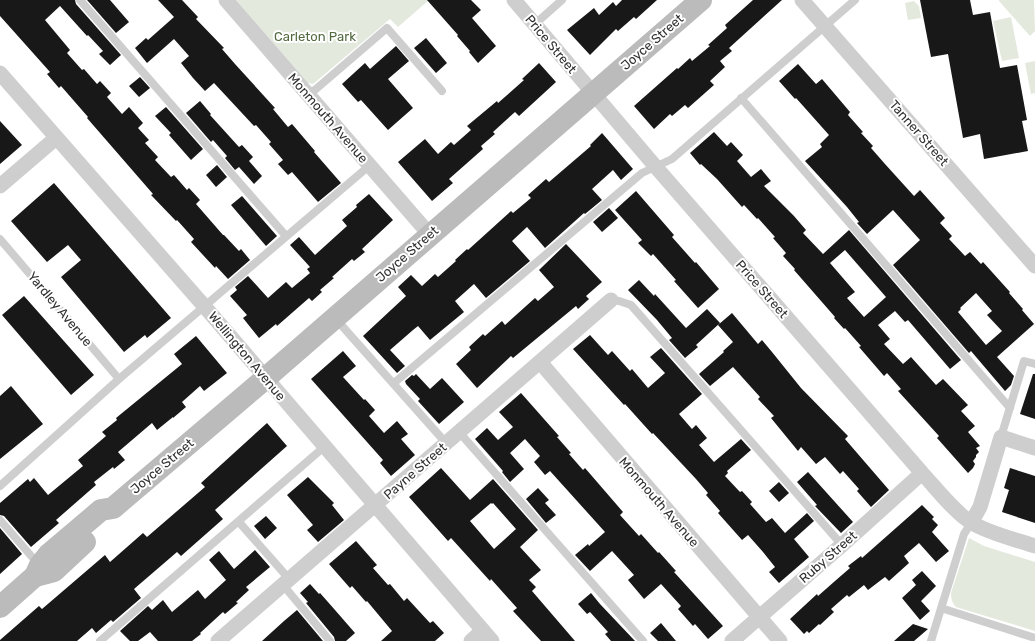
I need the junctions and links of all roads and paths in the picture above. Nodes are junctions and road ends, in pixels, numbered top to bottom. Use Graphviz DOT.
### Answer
graph roads {
  1 [pos="80,0"];
  2 [pos="226,0"];
  3 [pos="514,0"];
  4 [pos="562,0"];
  5 [pos="701,0"];
  6 [pos="802,0"];
  7 [pos="855,0"];
  8 [pos="534,24"];
  9 [pos="825,26"];
  10 [pos="0,73"];
  11 [pos="442,91"];
  12 [pos="593,93"];
  13 [pos="309,95"];
  14 [pos="741,98"];
  15 [pos="56,138"];
  16 [pos="369,166"];
  17 [pos="655,166"];
  18 [pos="0,186"];
  19 [pos="430,235"];
  20 [pos="286,236"];
  21 [pos="0,239"];
  22 [pos="1035,266"];
  23 [pos="611,300"];
  24 [pos="205,307"];
  25 [pos="335,317"];
  26 [pos="540,362"];
  27 [pos="1035,364"];
  28 [pos="266,378"];
  29 [pos="119,379"];
  30 [pos="394,383"];
  31 [pos="1010,408"];
  32 [pos="460,432"];
  33 [pos="1001,437"];
  34 [pos="446,443"];
  35 [pos="324,447"];
  36 [pos="1035,448"];
  37 [pos="922,473"];
  38 [pos="0,486"];
  39 [pos="375,506"];
  40 [pos="0,520"];
  41 [pos="239,522"];
  42 [pos="970,523"];
  43 [pos="842,545"];
  44 [pos="1035,546"];
  45 [pos="37,571"];
  46 [pos="286,582"];
  47 [pos="0,607"];
  48 [pos="941,608"];
  49 [pos="759,618"];
  50 [pos="487,636"];
  51 [pos="1035,638"];
  52 [pos="100,641"];
  53 [pos="218,641"];
  54 [pos="330,641"];
  55 [pos="471,641"];
  56 [pos="643,641"];
  57 [pos="732,641"];
  58 [pos="780,641"];
  59 [pos="931,641"];
  1 -- 20 [label="lane"];
  2 -- 13 [label="street, Monmouth Avenue"];
  3 -- 8 [label="street, Price Street"];
  4 -- 8 [label="lane"];
  5 -- 12 [label="main road, Joyce Street"];
  6 -- 9 [label="street, Tanner Street"];
  7 -- 9 [label="lane"];
  8 -- 12 [label="street, Price Street"];
  9 -- 14 [label="lane"];
  9 -- 22 [label="street, Tanner Street"];
  10 -- 15 [label="street, Wellington Avenue"];
  11 -- 13 [label="lane"];
  12 -- 17 [label="street, Price Street"];
  12 -- 19 [label="main road, Joyce Street"];
  13 -- 16 [label="street, Monmouth Avenue"];
  14 -- 17 [label="lane"];
  14 -- 31 [label="lane"];
  15 -- 18 [label="street"];
  15 -- 24 [label="street, Wellington Avenue"];
  16 -- 19 [label="street, Monmouth Avenue"];
  16 -- 20 [label="lane"];
  17 -- 30 [label="lane"];
  17 -- 37 [label="street, Price Street"];
  19 -- 25 [label="main road, Joyce Street"];
  20 -- 24 [label="lane"];
  21 -- 29 [label="lane, Yardley Avenue"];
  23 -- 26 [label="street, Payne Street"];
  23 -- 43 [label="lane"];
  24 -- 28 [label="street, Wellington Avenue"];
  24 -- 29 [label="lane"];
  25 -- 28 [label="main road, Joyce Street"];
  25 -- 30 [label="lane"];
  26 -- 32 [label="street, Payne Street"];
  26 -- 49 [label="street, Monmouth Avenue"];
  27 -- 31 [label="lane"];
  28 -- 35 [label="street, Wellington Avenue"];
  28 -- 45 [label="main road, Joyce Street"];
  29 -- 38 [label="lane"];
  30 -- 34 [label="lane"];
  31 -- 33 [label="lane"];
  32 -- 34 [label="street, Payne Street"];
  32 -- 56 [label="lane"];
  33 -- 36 [label="street"];
  33 -- 42 [label="street"];
  34 -- 39 [label="street, Payne Street"];
  35 -- 39 [label="street, Wellington Avenue"];
  35 -- 41 [label="lane"];
  37 -- 42 [label="street, Price Street"];
  37 -- 43 [label="street, Ruby Street"];
  39 -- 46 [label="street, Payne Street"];
  39 -- 50 [label="street, Wellington Avenue"];
  40 -- 45 [label="lane"];
  41 -- 46 [label="lane"];
  41 -- 52 [label="lane"];
  42 -- 44 [label="street, Price Street"];
  42 -- 48 [label="lane"];
  43 -- 49 [label="street, Ruby Street"];
  45 -- 47 [label="main road, Joyce Street"];
  46 -- 53 [label="street, Payne Street"];
  46 -- 54 [label="lane"];
  48 -- 51 [label="lane"];
  48 -- 59 [label="lane"];
  49 -- 57 [label="street, Ruby Street"];
  49 -- 58 [label="street, Monmouth Avenue"];
  50 -- 55 [label="street"];
}
